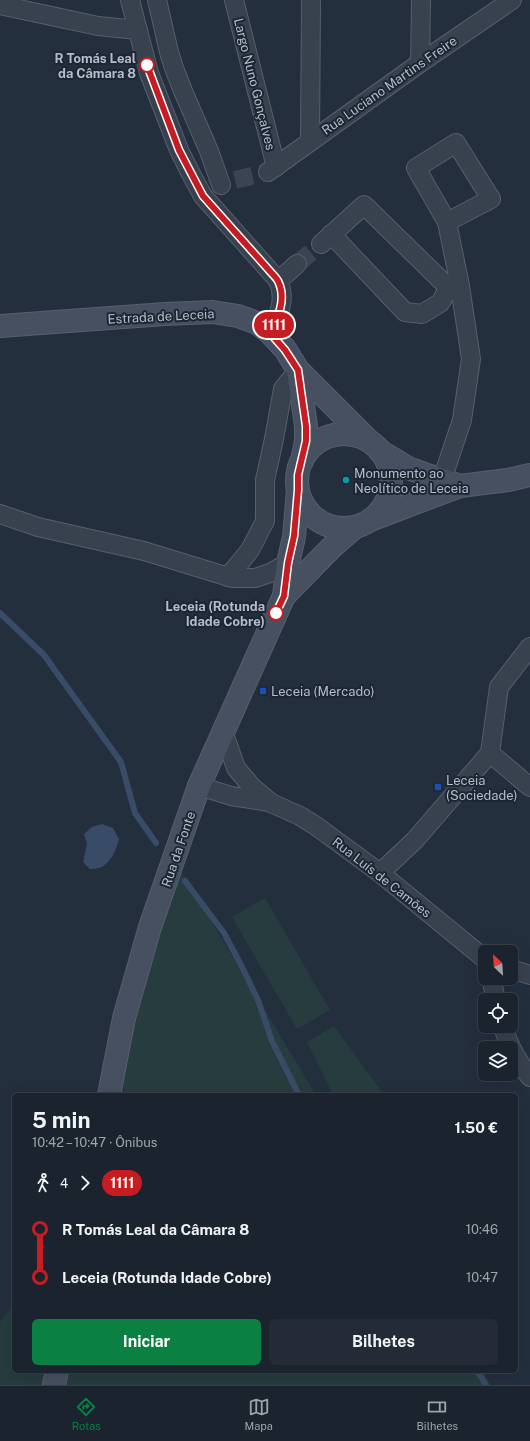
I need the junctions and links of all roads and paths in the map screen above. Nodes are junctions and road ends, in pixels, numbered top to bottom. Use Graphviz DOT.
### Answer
graph roads {
  1 [pos="130,0"];
  2 [pos="157,0"];
  3 [pos="234,0"];
  4 [pos="311,0"];
  5 [pos="421,0"];
  6 [pos="512,0"];
  7 [pos="0,5"];
  8 [pos="138,30"];
  9 [pos="420,63"];
  10 [pos="310,141"];
  11 [pos="272,169"];
  12 [pos="203,196"];
  13 [pos="447,222"];
  14 [pos="297,264"];
  15 [pos="278,281"];
  16 [pos="454,287"];
  17 [pos="0,326"];
  18 [pos="270,333"];
  19 [pos="298,370"];
  20 [pos="374,446"];
  21 [pos="302,461"];
  22 [pos="526,476"];
  23 [pos="451,483"];
  24 [pos="298,490"];
  25 [pos="0,514"];
  26 [pos="362,524"];
  27 [pos="288,563"];
  28 [pos="228,577"];
  29 [pos="280,604"];
  30 [pos="530,647"];
  31 [pos="223,731"];
  32 [pos="490,753"];
  33 [pos="200,786"];
  34 [pos="530,787"];
  35 [pos="274,804"];
  36 [pos="380,873"];
  37 [pos="478,953"];
  38 [pos="518,971"];
  39 [pos="530,975"];
  40 [pos="505,1033"];
  41 [pos="530,1077"];
  42 [pos="109,1093"];
  43 [pos="57,1373"];
  44 [pos="54,1385"];
  1 -- 8 [label="street"];
  2 -- 12 [label="street"];
  3 -- 11 [label="street, Largo Nuno Gonçalves"];
  4 -- 10 [label="street"];
  5 -- 9 [label="street"];
  6 -- 9 [label="street, Rua Luciano Martins Freire"];
  7 -- 8 [label="street"];
  8 -- 12 [label="street"];
  9 -- 10 [label="street, Rua Luciano Martins Freire"];
  10 -- 11 [label="street, Rua Luciano Martins Freire"];
  12 -- 15 [label="street"];
  13 -- 16 [label="street"];
  14 -- 15 [label="street"];
  15 -- 18 [label="street"];
  16 -- 16 [label="street"];
  16 -- 23 [label="street"];
  17 -- 18 [label="main road, Estrada de Leceia"];
  18 -- 19 [label="main road, Estrada de Leceia"];
  19 -- 20 [label="main road, Estrada de Leceia"];
  19 -- 21 [label="main road, Estrada de Leceia"];
  19 -- 28 [label="street"];
  20 -- 21 [label="main road"];
  20 -- 23 [label="main road, Estrada de Leceia"];
  20 -- 26 [label="main road"];
  21 -- 24 [label="main road"];
  22 -- 23 [label="main road, Estrada de Leceia"];
  23 -- 26 [label="main road, Estrada de Leceia"];
  24 -- 26 [label="main road"];
  24 -- 27 [label="main road, Rua da Fonte"];
  25 -- 28 [label="street"];
  26 -- 29 [label="main road, Rua da Fonte"];
  27 -- 28 [label="street"];
  27 -- 29 [label="main road, Rua da Fonte"];
  29 -- 31 [label="main road, Rua da Fonte"];
  30 -- 32 [label="street"];
  31 -- 33 [label="main road, Rua da Fonte"];
  31 -- 35 [label="street, Rua Luís de Camões"];
  32 -- 34 [label="street"];
  32 -- 36 [label="street"];
  33 -- 35 [label="street, Rua Luís de Camões"];
  33 -- 42 [label="main road, Rua da Fonte"];
  35 -- 36 [label="street, Rua Luís de Camões"];
  36 -- 37 [label="street, Rua Luís de Camões"];
  38 -- 39 [label="street"];
  40 -- 41 [label="street"];
  43 -- 44 [label="main road"];
}
